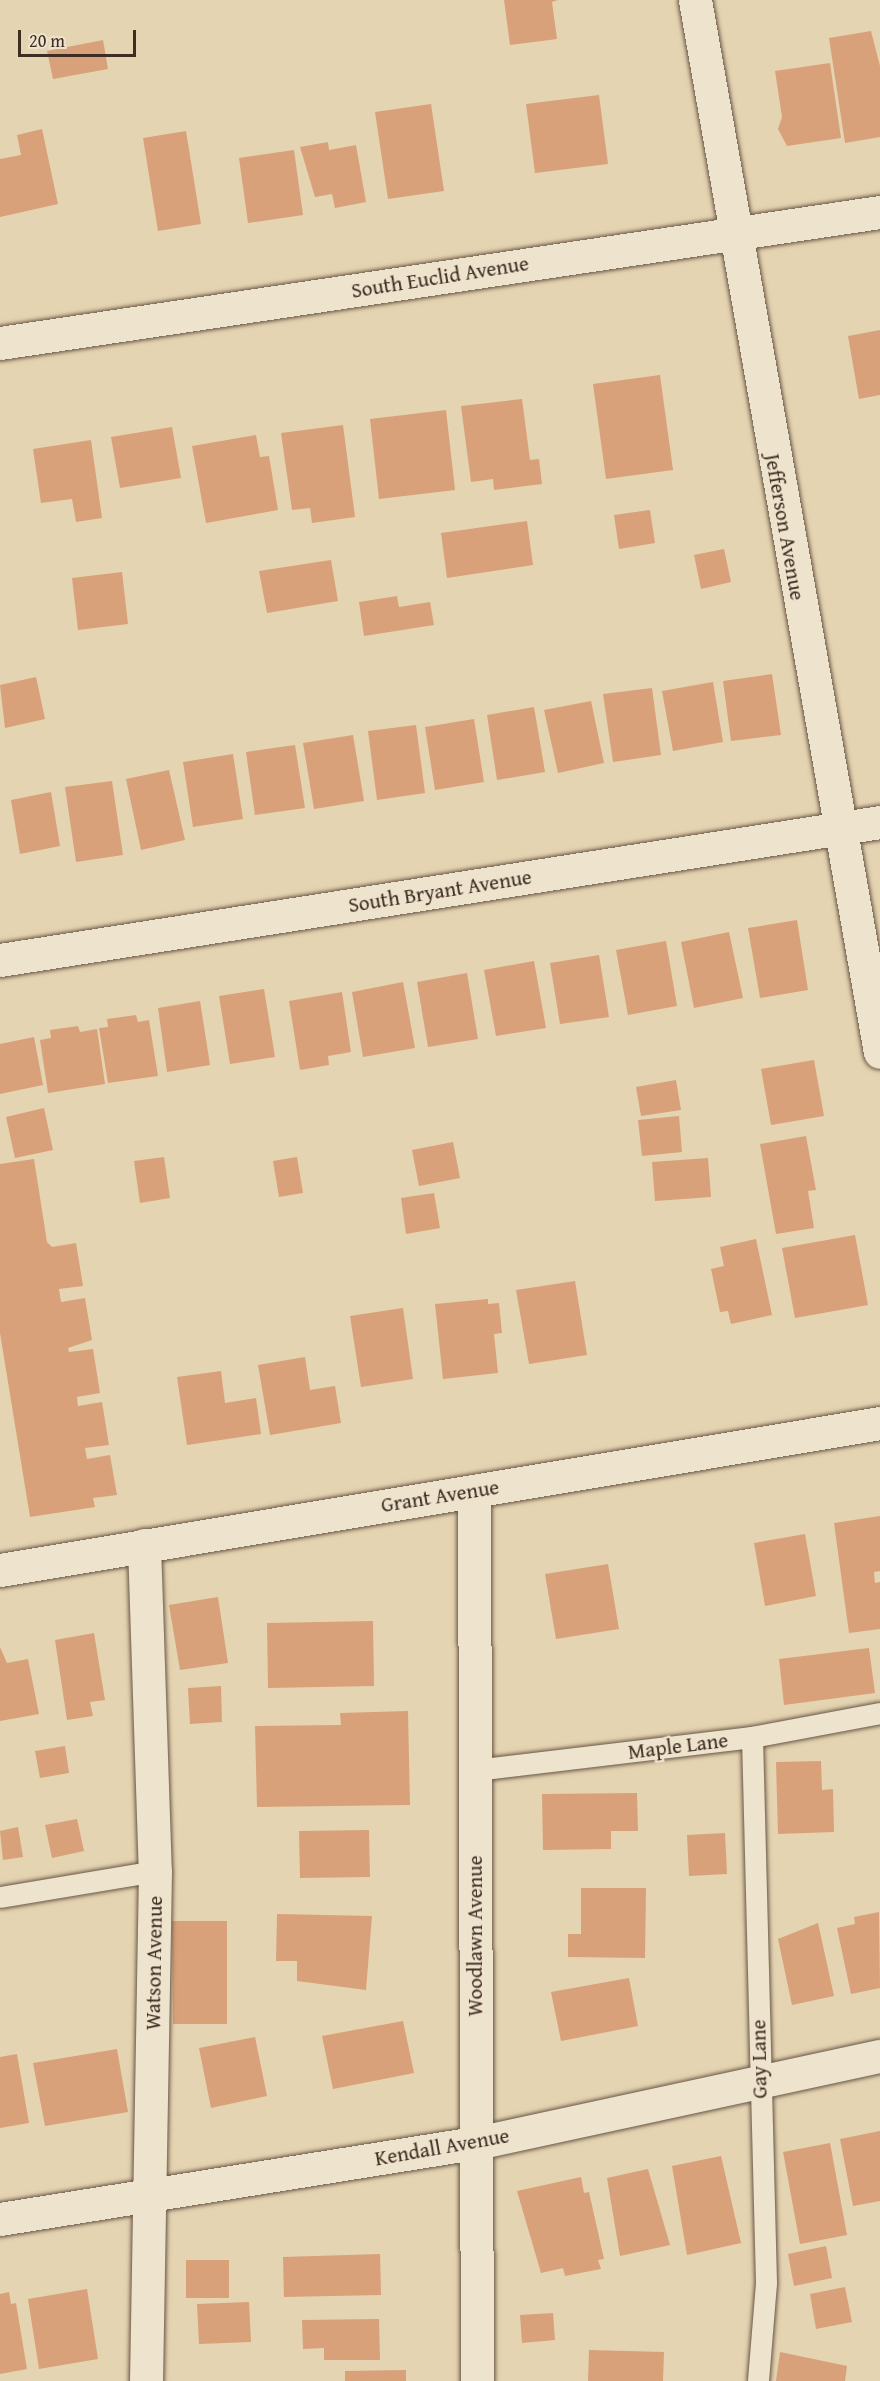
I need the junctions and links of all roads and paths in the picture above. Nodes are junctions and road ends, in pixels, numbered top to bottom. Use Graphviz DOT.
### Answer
graph roads {
  1 [pos="695,0"];
  2 [pos="880,212"];
  3 [pos="735,233"];
  4 [pos="0,343"];
  5 [pos="880,822"];
  6 [pos="837,828"];
  7 [pos="0,960"];
  8 [pos="880,1052"];
  9 [pos="880,1423"];
  10 [pos="474,1491"];
  11 [pos="144,1545"];
  12 [pos="0,1570"];
  13 [pos="880,1713"];
  14 [pos="752,1737"];
  15 [pos="475,1770"];
  16 [pos="155,1871"];
  17 [pos="0,1897"];
  18 [pos="880,2056"];
  19 [pos="759,2079"];
  20 [pos="477,2143"];
  21 [pos="151,2192"];
  22 [pos="0,2219"];
  23 [pos="146,2381"];
  24 [pos="477,2381"];
  25 [pos="758,2381"];
  1 -- 3 [label="street, Jefferson Avenue"];
  2 -- 3 [label="street, South Euclid Avenue"];
  3 -- 4 [label="street, South Euclid Avenue"];
  3 -- 6 [label="street, Jefferson Avenue"];
  5 -- 6 [label="street, South Bryant Avenue"];
  6 -- 7 [label="street, South Bryant Avenue"];
  6 -- 8 [label="street, Jefferson Avenue"];
  9 -- 10 [label="street, Grant Avenue"];
  10 -- 11 [label="street, Grant Avenue"];
  10 -- 15 [label="street, Woodlawn Avenue"];
  11 -- 12 [label="street, Grant Avenue"];
  11 -- 16 [label="street, Watson Avenue"];
  13 -- 14 [label="lane, Maple Lane"];
  14 -- 15 [label="lane, Maple Lane"];
  14 -- 19 [label="lane, Gay Lane"];
  15 -- 20 [label="street, Woodlawn Avenue"];
  16 -- 17 [label="lane"];
  16 -- 21 [label="street, Watson Avenue"];
  18 -- 19 [label="street, Kendall Avenue"];
  19 -- 20 [label="street, Kendall Avenue"];
  19 -- 25 [label="lane, Gay Lane"];
  20 -- 21 [label="street, Kendall Avenue"];
  20 -- 24 [label="street, Woodlawn Avenue"];
  21 -- 22 [label="street, Kendall Avenue"];
  21 -- 23 [label="street, Watson Avenue"];
}
